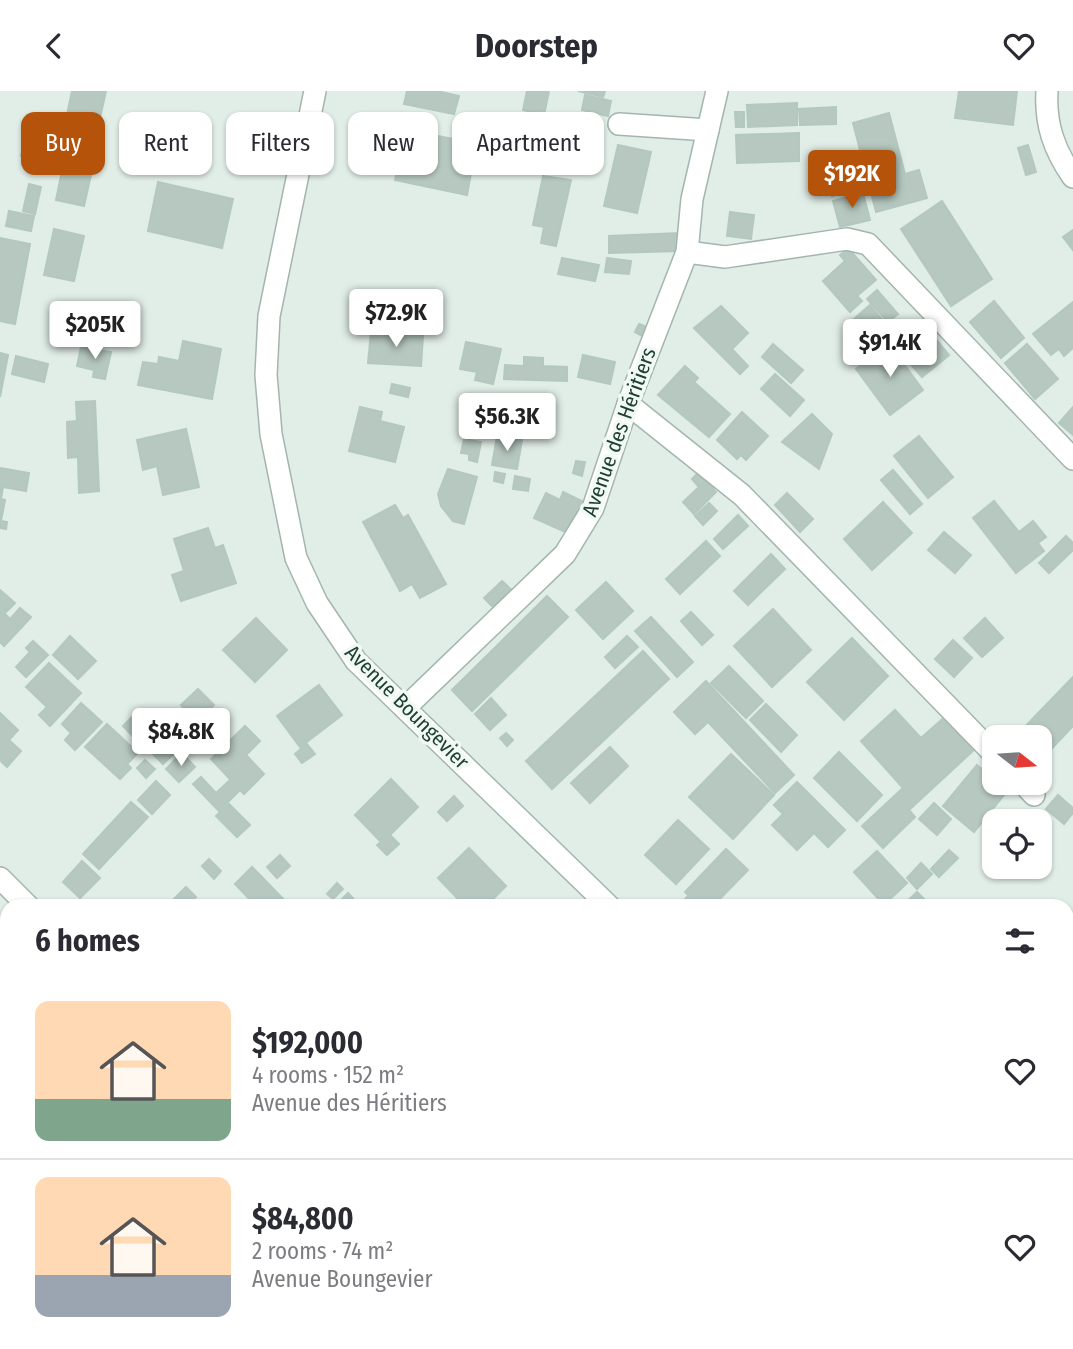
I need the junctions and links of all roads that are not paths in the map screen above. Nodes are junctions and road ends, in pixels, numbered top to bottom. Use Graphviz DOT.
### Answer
graph roads {
  1 [pos="315,91"];
  2 [pos="717,91"];
  3 [pos="1047,91"];
  4 [pos="619,124"];
  5 [pos="708,131"];
  6 [pos="1073,177"];
  7 [pos="687,252"];
  8 [pos="628,404"];
  9 [pos="1073,459"];
  10 [pos="405,708"];
  11 [pos="982,742"];
  12 [pos="0,878"];
  13 [pos="21,899"];
  14 [pos="602,899"];
  1 -- 10 [label="street, Avenue Boungevier"];
  2 -- 5 [label="street, Avenue des Héritiers"];
  3 -- 6 [label="street"];
  4 -- 5 [label="street"];
  5 -- 7 [label="street, Avenue des Héritiers"];
  7 -- 8 [label="street, Avenue des Héritiers"];
  7 -- 9 [label="street"];
  8 -- 10 [label="street, Avenue des Héritiers"];
  8 -- 11 [label="street"];
  10 -- 14 [label="street, Avenue Boungevier"];
  12 -- 13 [label="street"];
}
